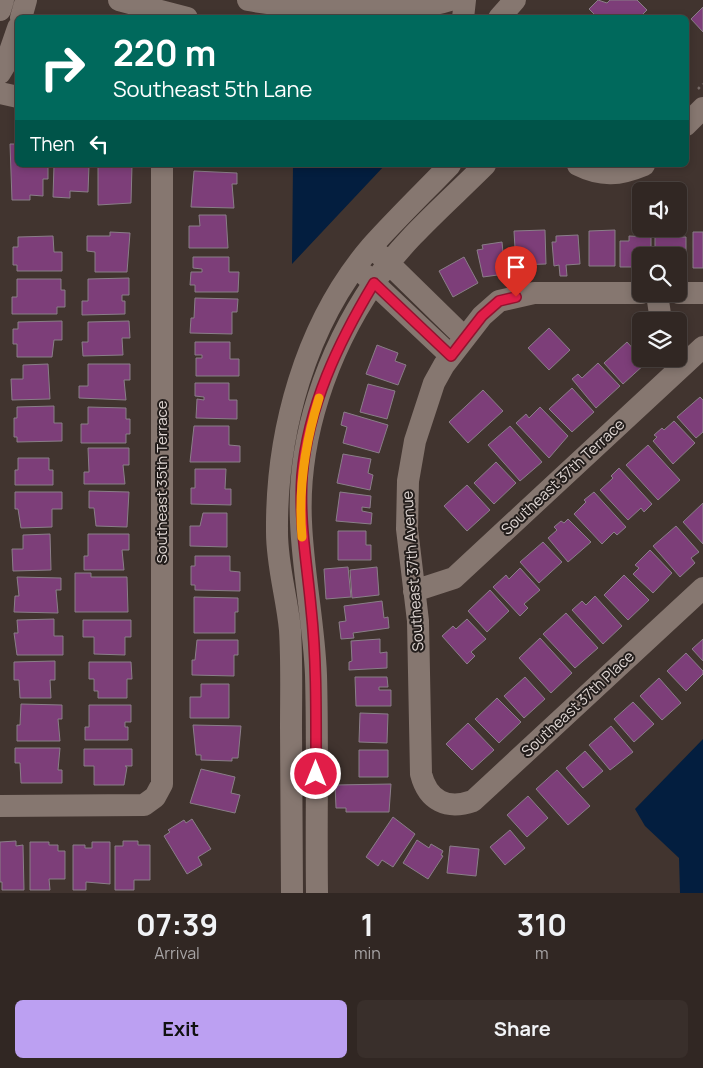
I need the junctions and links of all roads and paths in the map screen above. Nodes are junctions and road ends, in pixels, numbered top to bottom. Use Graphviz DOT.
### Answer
graph roads {
  1 [pos="3,0"];
  2 [pos="26,0"];
  3 [pos="119,0"];
  4 [pos="248,0"];
  5 [pos="450,0"];
  6 [pos="465,0"];
  7 [pos="515,0"];
  8 [pos="0,10"];
  9 [pos="22,15"];
  10 [pos="176,15"];
  11 [pos="463,15"];
  12 [pos="502,15"];
  13 [pos="15,37"];
  14 [pos="0,73"];
  15 [pos="0,93"];
  16 [pos="15,96"];
  17 [pos="703,108"];
  18 [pos="689,122"];
  19 [pos="162,167"];
  20 [pos="448,167"];
  21 [pos="483,167"];
  22 [pos="582,167"];
  23 [pos="639,167"];
  24 [pos="371,248"];
  25 [pos="390,263"];
  26 [pos="356,267"];
  27 [pos="374,283"];
  28 [pos="632,293"];
  29 [pos="687,293"];
  30 [pos="703,293"];
  31 [pos="440,314"];
  32 [pos="424,330"];
  33 [pos="465,338"];
  34 [pos="691,349"];
  35 [pos="451,356"];
  36 [pos="703,588"];
  37 [pos="414,591"];
  38 [pos="447,805"];
  39 [pos="0,806"];
  40 [pos="292,893"];
  41 [pos="317,893"];
  1 -- 8 [label="street"];
  2 -- 9 [label="street"];
  3 -- 10 [label="street"];
  4 -- 5 [label="street"];
  6 -- 11 [label="street"];
  7 -- 12 [label="street"];
  13 -- 14 [label="street"];
  15 -- 16 [label="street"];
  17 -- 18 [label="street"];
  19 -- 39 [label="street, Southeast 35th Terrace"];
  20 -- 24 [label="street"];
  21 -- 25 [label="street"];
  22 -- 23 [label="street"];
  24 -- 25 [label="street"];
  24 -- 26 [label="street"];
  25 -- 27 [label="street"];
  25 -- 31 [label="street"];
  26 -- 27 [label="street"];
  26 -- 40 [label="street"];
  27 -- 32 [label="street"];
  27 -- 41 [label="street"];
  28 -- 33 [label="street, Southeast 37th Avenue"];
  29 -- 30 [label="street"];
  31 -- 32 [label="street"];
  31 -- 33 [label="street"];
  32 -- 35 [label="street"];
  33 -- 35 [label="street, Southeast 37th Avenue"];
  34 -- 37 [label="street, Southeast 37th Terrace"];
  35 -- 37 [label="street, Southeast 37th Avenue"];
  36 -- 38 [label="street, Southeast 37th Place"];
  37 -- 38 [label="street, Southeast 37th Avenue"];
}
